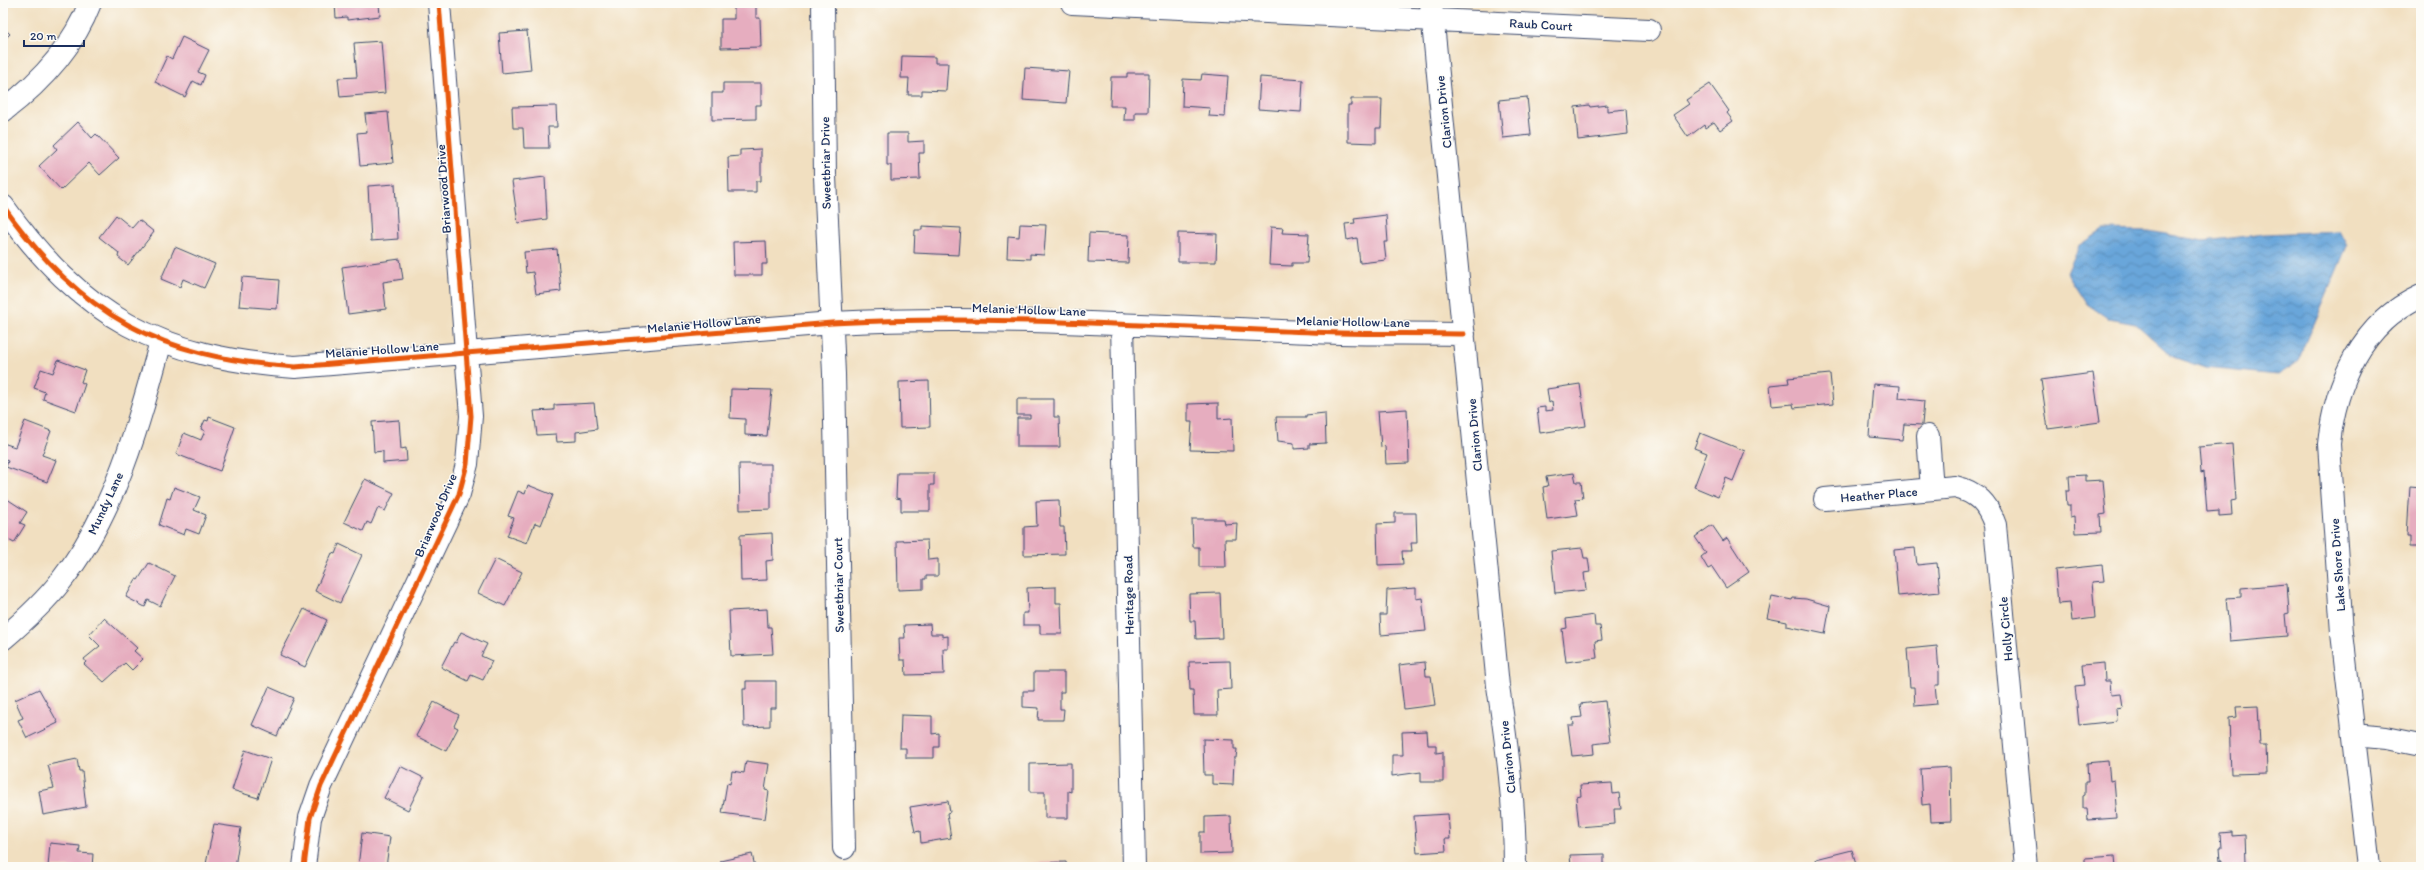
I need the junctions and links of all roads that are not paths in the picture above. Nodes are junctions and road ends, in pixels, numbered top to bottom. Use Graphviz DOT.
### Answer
graph roads {
  1 [pos="90,3"];
  2 [pos="440,3"];
  3 [pos="823,3"];
  4 [pos="1072,3"];
  5 [pos="1432,11"];
  6 [pos="1649,30"];
  7 [pos="3,111"];
  8 [pos="3,206"];
  9 [pos="2421,296"];
  10 [pos="832,323"];
  11 [pos="1122,324"];
  12 [pos="1464,334"];
  13 [pos="161,341"];
  14 [pos="466,354"];
  15 [pos="1928,436"];
  16 [pos="1932,489"];
  17 [pos="1825,499"];
  18 [pos="3,639"];
  19 [pos="2354,735"];
  20 [pos="2421,745"];
  21 [pos="844,848"];
  22 [pos="304,867"];
  23 [pos="1134,867"];
  24 [pos="1514,867"];
  25 [pos="2026,867"];
  26 [pos="2369,867"];
  1 -- 7 [label="street"];
  2 -- 14 [label="street, Briarwood Drive"];
  3 -- 10 [label="street, Sweetbriar Drive"];
  4 -- 5 [label="street, Raub Court"];
  5 -- 6 [label="street, Raub Court"];
  5 -- 12 [label="street, Clarion Drive"];
  8 -- 13 [label="street, Melanie Hollow Lane"];
  9 -- 19 [label="street, Lake Shore Drive"];
  10 -- 11 [label="street, Melanie Hollow Lane"];
  10 -- 14 [label="street, Melanie Hollow Lane"];
  10 -- 21 [label="street, Sweetbriar Court"];
  11 -- 12 [label="street, Melanie Hollow Lane"];
  11 -- 23 [label="street, Heritage Road"];
  12 -- 24 [label="street, Clarion Drive"];
  13 -- 14 [label="street, Melanie Hollow Lane"];
  13 -- 18 [label="street, Mundy Lane"];
  14 -- 22 [label="street, Briarwood Drive"];
  15 -- 16 [label="street"];
  16 -- 17 [label="street, Heather Place"];
  16 -- 25 [label="street, Holly Circle"];
  19 -- 20 [label="street"];
  19 -- 26 [label="street, Lake Shore Drive"];
}
